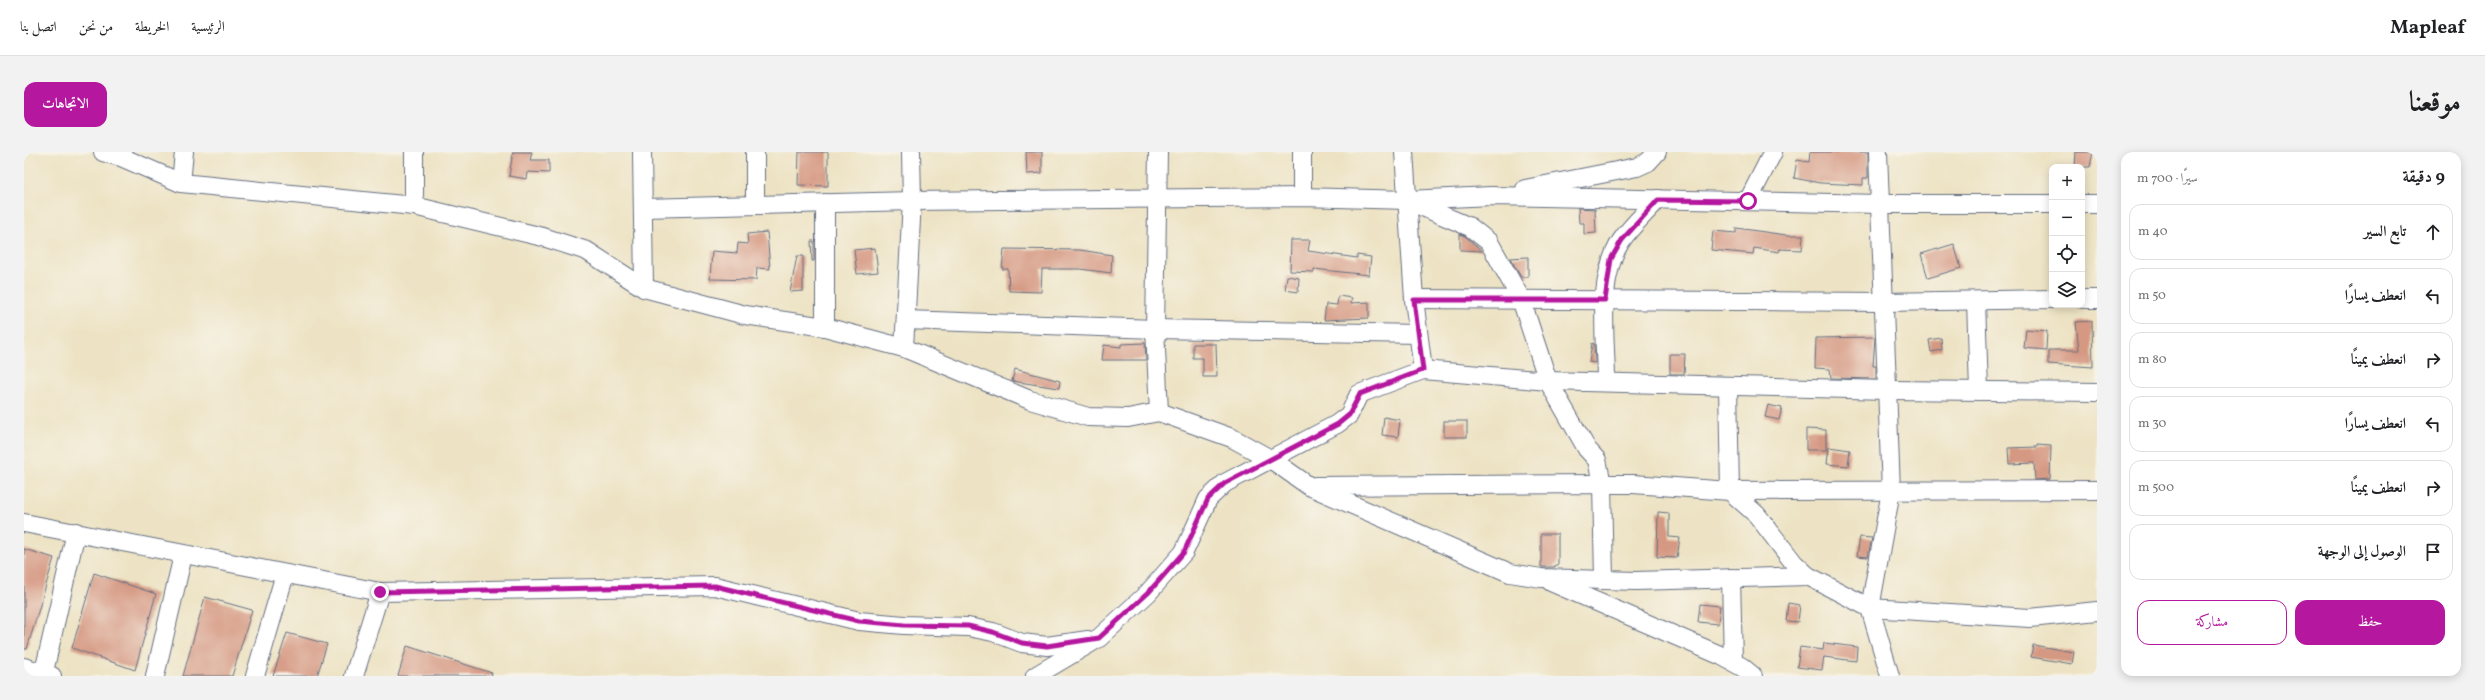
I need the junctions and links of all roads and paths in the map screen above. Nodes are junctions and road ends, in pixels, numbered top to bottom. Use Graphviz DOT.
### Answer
graph roads {
  1 [pos="103,152"];
  2 [pos="184,152"];
  3 [pos="414,152"];
  4 [pos="642,152"];
  5 [pos="755,152"];
  6 [pos="911,152"];
  7 [pos="1158,152"];
  8 [pos="1302,152"];
  9 [pos="1404,152"];
  10 [pos="1657,152"];
  11 [pos="1773,152"];
  12 [pos="1878,152"];
  13 [pos="181,184"];
  14 [pos="1491,196"];
  15 [pos="1302,197"];
  16 [pos="1158,198"];
  17 [pos="1407,200"];
  18 [pos="1658,200"];
  19 [pos="912,201"];
  20 [pos="1748,201"];
  21 [pos="825,203"];
  22 [pos="1881,204"];
  23 [pos="2049,204"];
  24 [pos="2085,204"];
  25 [pos="2097,204"];
  26 [pos="755,205"];
  27 [pos="414,206"];
  28 [pos="644,208"];
  29 [pos="644,288"];
  30 [pos="1521,299"];
  31 [pos="2049,299"];
  32 [pos="2085,299"];
  33 [pos="2097,299"];
  34 [pos="1414,300"];
  35 [pos="1605,300"];
  36 [pos="1976,300"];
  37 [pos="1884,302"];
  38 [pos="906,320"];
  39 [pos="825,327"];
  40 [pos="1155,329"];
  41 [pos="1418,334"];
  42 [pos="904,348"];
  43 [pos="1423,370"];
  44 [pos="1548,381"];
  45 [pos="1606,382"];
  46 [pos="1728,386"];
  47 [pos="1887,390"];
  48 [pos="1979,391"];
  49 [pos="2097,392"];
  50 [pos="1159,412"];
  51 [pos="1272,460"];
  52 [pos="1602,484"];
  53 [pos="1309,486"];
  54 [pos="2097,490"];
  55 [pos="1730,491"];
  56 [pos="1891,491"];
  57 [pos="24,523"];
  58 [pos="76,532"];
  59 [pos="183,555"];
  60 [pos="285,574"];
  61 [pos="1808,576"];
  62 [pos="1541,578"];
  63 [pos="1730,578"];
  64 [pos="1604,580"];
  65 [pos="380,592"];
  66 [pos="1870,608"];
  67 [pos="2097,611"];
  68 [pos="1099,638"];
  69 [pos="1732,661"];
  70 [pos="24,667"];
  71 [pos="46,675"];
  72 [pos="155,676"];
  73 [pos="255,676"];
  74 [pos="354,676"];
  75 [pos="1035,676"];
  76 [pos="1753,676"];
  77 [pos="1890,676"];
  1 -- 13 [label="street"];
  2 -- 13 [label="street"];
  3 -- 27 [label="street"];
  4 -- 28 [label="street"];
  5 -- 26 [label="street"];
  6 -- 19 [label="street"];
  7 -- 16 [label="street"];
  8 -- 15 [label="street"];
  9 -- 17 [label="street"];
  10 -- 14 [label="street"];
  11 -- 20 [label="street"];
  12 -- 22 [label="street"];
  13 -- 27 [label="street"];
  14 -- 17 [label="street"];
  14 -- 18 [label="street"];
  15 -- 16 [label="street"];
  15 -- 17 [label="street"];
  16 -- 19 [label="street"];
  16 -- 40 [label="street"];
  17 -- 30 [label="street"];
  17 -- 34 [label="street"];
  18 -- 20 [label="street"];
  18 -- 35 [label="street"];
  19 -- 21 [label="street"];
  19 -- 38 [label="street"];
  20 -- 22 [label="street"];
  21 -- 26 [label="street"];
  21 -- 39 [label="street"];
  22 -- 23 [label="street"];
  22 -- 37 [label="street"];
  24 -- 25 [label="street"];
  26 -- 28 [label="street"];
  27 -- 29 [label="street"];
  28 -- 29 [label="street"];
  29 -- 39 [label="street"];
  30 -- 34 [label="street"];
  30 -- 35 [label="street"];
  30 -- 44 [label="street"];
  31 -- 36 [label="street"];
  32 -- 33 [label="street"];
  34 -- 41 [label="street"];
  35 -- 37 [label="street"];
  35 -- 45 [label="street"];
  36 -- 37 [label="street"];
  36 -- 48 [label="street"];
  37 -- 47 [label="street"];
  38 -- 40 [label="street"];
  38 -- 42 [label="street"];
  39 -- 42 [label="street"];
  40 -- 41 [label="street"];
  40 -- 50 [label="street"];
  41 -- 43 [label="street"];
  42 -- 50 [label="street"];
  43 -- 44 [label="street"];
  43 -- 51 [label="street"];
  44 -- 45 [label="street"];
  44 -- 52 [label="street"];
  45 -- 46 [label="street"];
  46 -- 47 [label="street"];
  46 -- 55 [label="street"];
  47 -- 48 [label="street"];
  47 -- 56 [label="street"];
  48 -- 49 [label="street"];
  50 -- 51 [label="street"];
  51 -- 53 [label="street"];
  51 -- 68 [label="street"];
  52 -- 53 [label="street"];
  52 -- 55 [label="street"];
  52 -- 64 [label="street"];
  53 -- 62 [label="street"];
  54 -- 56 [label="street"];
  55 -- 56 [label="street"];
  55 -- 61 [label="street"];
  56 -- 66 [label="street"];
  57 -- 58 [label="street"];
  58 -- 59 [label="street"];
  58 -- 71 [label="street"];
  59 -- 60 [label="street"];
  59 -- 72 [label="street"];
  60 -- 65 [label="street"];
  60 -- 73 [label="street"];
  61 -- 63 [label="street"];
  61 -- 66 [label="street"];
  62 -- 64 [label="street"];
  62 -- 69 [label="street"];
  63 -- 64 [label="street"];
  63 -- 69 [label="street"];
  65 -- 68 [label="street"];
  65 -- 74 [label="street"];
  66 -- 67 [label="street"];
  66 -- 77 [label="street"];
  68 -- 75 [label="street"];
  69 -- 76 [label="street"];
  70 -- 71 [label="street"];
}
